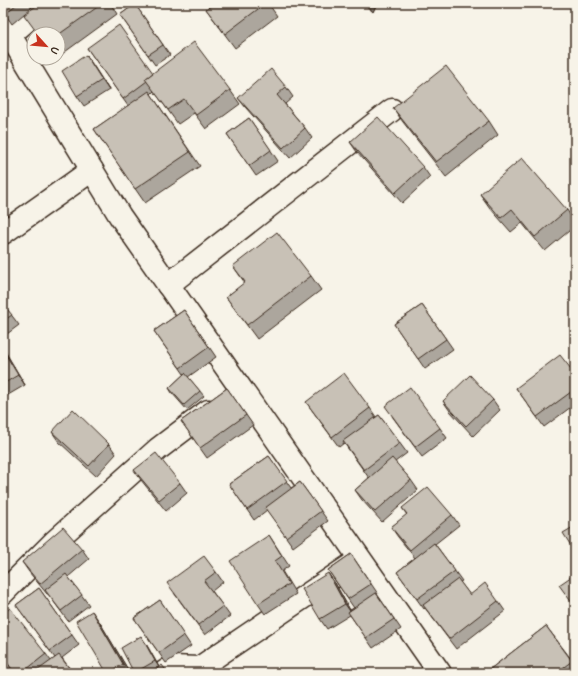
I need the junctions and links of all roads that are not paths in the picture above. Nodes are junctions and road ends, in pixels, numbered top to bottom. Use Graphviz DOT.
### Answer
graph roads {
  1 [pos="47,3"];
  2 [pos="6,30"];
  3 [pos="392,110"];
  4 [pos="92,170"];
  5 [pos="3,234"];
  6 [pos="168,285"];
  7 [pos="229,395"];
  8 [pos="360,559"];
  9 [pos="3,592"];
  10 [pos="163,673"];
  11 [pos="440,673"];
  1 -- 2 [label="street"];
  2 -- 4 [label="street"];
  3 -- 6 [label="street"];
  4 -- 5 [label="street"];
  4 -- 6 [label="street"];
  6 -- 7 [label="street"];
  7 -- 8 [label="street"];
  7 -- 9 [label="street"];
  8 -- 10 [label="street"];
  8 -- 11 [label="street"];
}
